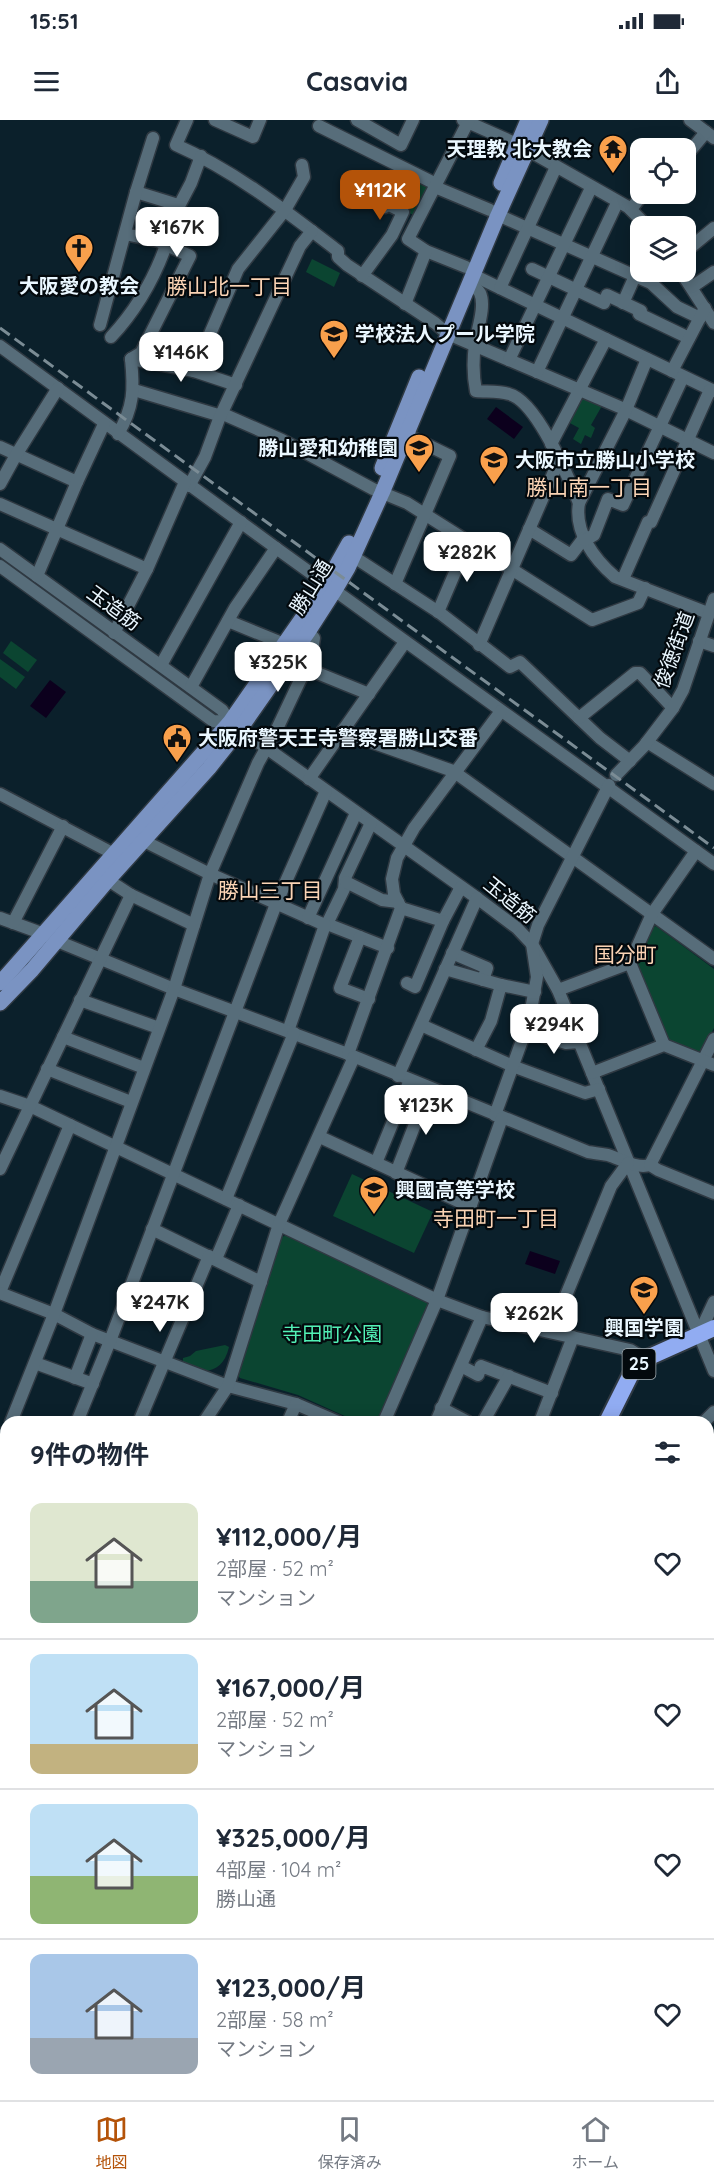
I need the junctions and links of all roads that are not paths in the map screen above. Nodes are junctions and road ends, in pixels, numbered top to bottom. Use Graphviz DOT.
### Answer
graph roads {
  1 [pos="187,120"];
  2 [pos="215,120"];
  3 [pos="260,120"];
  4 [pos="357,120"];
  5 [pos="413,120"];
  6 [pos="528,120"];
  7 [pos="541,120"];
  8 [pos="690,120"];
  9 [pos="467,121"];
  10 [pos="319,126"];
  11 [pos="710,135"];
  12 [pos="153,138"];
  13 [pos="347,141"];
  14 [pos="522,147"];
  15 [pos="696,147"];
  16 [pos="201,156"];
  17 [pos="302,165"];
  18 [pos="556,168"];
  19 [pos="403,169"];
  20 [pos="436,186"];
  21 [pos="591,188"];
  22 [pos="136,192"];
  23 [pos="366,198"];
  24 [pos="617,203"];
  25 [pos="387,204"];
  26 [pos="635,204"];
  27 [pos="178,205"];
  28 [pos="631,209"];
  29 [pos="285,210"];
  30 [pos="494,212"];
  31 [pos="638,216"];
  32 [pos="714,228"];
  33 [pos="529,229"];
  34 [pos="312,231"];
  35 [pos="125,234"];
  36 [pos="696,243"];
  37 [pos="167,244"];
  38 [pos="565,244"];
  39 [pos="426,251"];
  40 [pos="593,256"];
  41 [pos="532,269"];
  42 [pos="714,272"];
  43 [pos="630,274"];
  44 [pos="469,275"];
  45 [pos="362,276"];
  46 [pos="550,277"];
  47 [pos="632,282"];
  48 [pos="649,282"];
  49 [pos="688,282"];
  50 [pos="692,287"];
  51 [pos="500,288"];
  52 [pos="577,290"];
  53 [pos="623,303"];
  54 [pos="405,304"];
  55 [pos="536,305"];
  56 [pos="702,313"];
  57 [pos="563,318"];
  58 [pos="714,323"];
  59 [pos="100,325"];
  60 [pos="444,330"];
  61 [pos="111,337"];
  62 [pos="689,338"];
  63 [pos="606,339"];
  64 [pos="475,345"];
  65 [pos="0,346"];
  66 [pos="131,359"];
  67 [pos="648,359"];
  68 [pos="509,360"];
  69 [pos="194,371"];
  70 [pos="537,372"];
  71 [pos="678,374"];
  72 [pos="236,385"];
  73 [pos="58,388"];
  74 [pos="134,390"];
  75 [pos="579,390"];
  76 [pos="712,391"];
  77 [pos="626,410"];
  78 [pos="223,414"];
  79 [pos="104,424"];
  80 [pos="660,426"];
  81 [pos="118,434"];
  82 [pos="407,435"];
  83 [pos="689,440"];
  84 [pos="551,444"];
  85 [pos="0,447"];
  86 [pos="714,453"];
  87 [pos="16,454"];
  88 [pos="560,458"];
  89 [pos="77,482"];
  90 [pos="0,484"];
  91 [pos="187,484"];
  92 [pos="378,491"];
  93 [pos="579,503"];
  94 [pos="0,504"];
  95 [pos="424,514"];
  96 [pos="241,522"];
  97 [pos="57,529"];
  98 [pos="529,529"];
  99 [pos="584,539"];
  100 [pos="468,542"];
  101 [pos="276,548"];
  102 [pos="0,549"];
  103 [pos="354,557"];
  104 [pos="0,566"];
  105 [pos="147,569"];
  106 [pos="512,569"];
  107 [pos="37,576"];
  108 [pos="623,579"];
  109 [pos="395,584"];
  110 [pos="330,587"];
  111 [pos="645,588"];
  112 [pos="714,599"];
  113 [pos="438,612"];
  114 [pos="708,613"];
  115 [pos="228,621"];
  116 [pos="308,632"];
  117 [pos="114,633"];
  118 [pos="699,641"];
  119 [pos="405,642"];
  120 [pos="479,645"];
  121 [pos="714,646"];
  122 [pos="284,647"];
  123 [pos="161,665"];
  124 [pos="305,668"];
  125 [pos="191,687"];
  126 [pos="369,694"];
  127 [pos="673,708"];
  128 [pos="501,711"];
  129 [pos="579,718"];
  130 [pos="235,725"];
  131 [pos="344,732"];
  132 [pos="647,742"];
  133 [pos="267,749"];
  134 [pos="630,761"];
  135 [pos="456,774"];
  136 [pos="309,779"];
  137 [pos="610,783"];
  138 [pos="714,783"];
  139 [pos="326,791"];
  140 [pos="0,794"];
  141 [pos="356,813"];
  142 [pos="370,823"];
  143 [pos="63,826"];
  144 [pos="144,841"];
  145 [pos="403,847"];
  146 [pos="696,851"];
  147 [pos="114,854"];
  148 [pos="572,858"];
  149 [pos="714,864"];
  150 [pos="210,874"];
  151 [pos="108,880"];
  152 [pos="346,882"];
  153 [pos="461,886"];
  154 [pos="131,895"];
  155 [pos="477,898"];
  156 [pos="276,904"];
  157 [pos="399,905"];
  158 [pos="652,914"];
  159 [pos="0,918"];
  160 [pos="308,918"];
  161 [pos="442,921"];
  162 [pos="14,923"];
  163 [pos="326,924"];
  164 [pos="194,925"];
  165 [pos="360,937"];
  166 [pos="50,938"];
  167 [pos="532,944"];
  168 [pos="388,948"];
  169 [pos="452,953"];
  170 [pos="100,958"];
  171 [pos="714,959"];
  172 [pos="630,963"];
  173 [pos="445,969"];
  174 [pos="483,980"];
  175 [pos="0,983"];
  176 [pos="407,983"];
  177 [pos="501,985"];
  178 [pos="174,989"];
  179 [pos="558,990"];
  180 [pos="535,992"];
  181 [pos="369,999"];
  182 [pos="80,1000"];
  183 [pos="0,1003"];
  184 [pos="235,1012"];
  185 [pos="421,1026"];
  186 [pos="159,1029"];
  187 [pos="291,1032"];
  188 [pos="526,1033"];
  189 [pos="63,1037"];
  190 [pos="714,1039"];
  191 [pos="579,1042"];
  192 [pos="664,1045"];
  193 [pos="476,1050"];
  194 [pos="351,1056"];
  195 [pos="709,1063"];
  196 [pos="514,1067"];
  197 [pos="144,1068"];
  198 [pos="47,1069"];
  199 [pos="592,1073"];
  200 [pos="404,1078"];
  201 [pos="429,1088"];
  202 [pos="598,1089"];
  203 [pos="0,1096"];
  204 [pos="131,1102"];
  205 [pos="30,1106"];
  206 [pos="499,1116"];
  207 [pos="70,1125"];
  208 [pos="320,1137"];
  209 [pos="114,1146"];
  210 [pos="376,1163"];
  211 [pos="628,1163"];
  212 [pos="650,1165"];
  213 [pos="0,1169"];
  214 [pos="396,1173"];
  215 [pos="172,1175"];
  216 [pos="713,1191"];
  217 [pos="226,1199"];
  218 [pos="239,1205"];
  219 [pos="471,1207"];
  220 [pos="279,1224"];
  221 [pos="152,1229"];
  222 [pos="213,1258"];
  223 [pos="261,1282"];
  224 [pos="0,1293"];
  225 [pos="437,1300"];
  226 [pos="714,1302"];
  227 [pos="54,1314"];
  228 [pos="482,1317"];
  229 [pos="706,1331"];
  230 [pos="551,1332"];
  231 [pos="92,1334"];
  232 [pos="573,1337"];
  233 [pos="110,1341"];
  234 [pos="645,1359"];
  235 [pos="165,1362"];
  236 [pos="35,1363"];
  237 [pos="461,1366"];
  238 [pos="714,1371"];
  239 [pos="509,1376"];
  240 [pos="75,1377"];
  241 [pos="93,1384"];
  242 [pos="228,1386"];
  243 [pos="552,1393"];
  244 [pos="296,1404"];
  245 [pos="441,1408"];
  246 [pos="16,1416"];
  247 [pos="80,1416"];
  248 [pos="142,1416"];
  249 [pos="208,1416"];
  250 [pos="291,1416"];
  251 [pos="324,1416"];
  252 [pos="387,1416"];
  253 [pos="438,1416"];
  254 [pos="456,1416"];
  255 [pos="486,1416"];
  256 [pos="542,1416"];
  257 [pos="610,1416"];
  1 -- 16 [label="street"];
  2 -- 3 [label="street"];
  4 -- 5 [label="street"];
  4 -- 13 [label="street"];
  6 -- 14 [label="main road, 勝山通"];
  7 -- 14 [label="main road, 勝山通"];
  8 -- 11 [label="street"];
  9 -- 14 [label="street"];
  9 -- 20 [label="street"];
  10 -- 13 [label="street"];
  11 -- 15 [label="street"];
  12 -- 22 [label="street"];
  13 -- 19 [label="street"];
  14 -- 18 [label="street"];
  14 -- 30 [label="main road, 勝山通"];
  16 -- 27 [label="street"];
  16 -- 29 [label="street"];
  17 -- 29 [label="street"];
  18 -- 21 [label="street"];
  18 -- 33 [label="street"];
  19 -- 20 [label="street"];
  19 -- 25 [label="street"];
  20 -- 30 [label="street"];
  20 -- 39 [label="street"];
  21 -- 24 [label="street"];
  21 -- 38 [label="street"];
  22 -- 27 [label="street"];
  22 -- 35 [label="street"];
  23 -- 25 [label="street"];
  24 -- 28 [label="street"];
  24 -- 40 [label="street"];
  25 -- 45 [label="street"];
  26 -- 28 [label="street"];
  27 -- 37 [label="street"];
  28 -- 31 [label="street"];
  29 -- 34 [label="street"];
  29 -- 69 [label="street"];
  30 -- 33 [label="street"];
  30 -- 44 [label="main road, 勝山通"];
  32 -- 36 [label="street"];
  33 -- 38 [label="street"];
  33 -- 51 [label="street"];
  34 -- 45 [label="street"];
  34 -- 72 [label="street"];
  35 -- 37 [label="street"];
  35 -- 59 [label="street"];
  37 -- 61 [label="street"];
  37 -- 66 [label="street"];
  38 -- 40 [label="street"];
  38 -- 46 [label="street"];
  39 -- 44 [label="street"];
  39 -- 54 [label="street"];
  40 -- 43 [label="street"];
  40 -- 52 [label="street"];
  41 -- 46 [label="street"];
  42 -- 50 [label="street"];
  44 -- 51 [label="street"];
  44 -- 60 [label="main road, 勝山通"];
  44 -- 64 [label="street"];
  45 -- 54 [label="street"];
  46 -- 52 [label="street"];
  46 -- 55 [label="street"];
  47 -- 53 [label="street"];
  48 -- 56 [label="street"];
  49 -- 50 [label="street"];
  50 -- 56 [label="street"];
  51 -- 55 [label="street"];
  52 -- 53 [label="street"];
  52 -- 57 [label="street"];
  53 -- 62 [label="street"];
  54 -- 60 [label="street"];
  55 -- 57 [label="street"];
  55 -- 68 [label="street"];
  56 -- 58 [label="street"];
  56 -- 62 [label="street"];
  57 -- 63 [label="street"];
  57 -- 70 [label="street"];
  60 -- 64 [label="street"];
  60 -- 82 [label="main road, 勝山通"];
  60 -- 92 [label="main road, 勝山通"];
  62 -- 71 [label="street"];
  63 -- 67 [label="street"];
  63 -- 75 [label="street"];
  64 -- 68 [label="street"];
  64 -- 84 [label="street"];
  65 -- 73 [label="street"];
  66 -- 69 [label="street"];
  66 -- 74 [label="street"];
  67 -- 71 [label="street"];
  67 -- 77 [label="street"];
  68 -- 70 [label="street"];
  69 -- 72 [label="street"];
  70 -- 75 [label="street"];
  71 -- 76 [label="street"];
  71 -- 80 [label="street"];
  72 -- 78 [label="street"];
  73 -- 79 [label="street"];
  73 -- 87 [label="street"];
  74 -- 78 [label="street"];
  74 -- 81 [label="street"];
  75 -- 77 [label="street"];
  75 -- 84 [label="street"];
  76 -- 83 [label="street"];
  77 -- 80 [label="street"];
  77 -- 93 [label="street"];
  78 -- 91 [label="street"];
  78 -- 92 [label="street"];
  79 -- 81 [label="street"];
  79 -- 89 [label="street"];
  80 -- 83 [label="street"];
  80 -- 99 [label="street"];
  81 -- 91 [label="street"];
  82 -- 92 [label="main road, 勝山通"];
  82 -- 95 [label="street"];
  83 -- 86 [label="street"];
  83 -- 108 [label="street"];
  84 -- 88 [label="street"];
  85 -- 87 [label="street"];
  87 -- 89 [label="street"];
  87 -- 90 [label="street"];
  88 -- 93 [label="street"];
  88 -- 98 [label="street"];
  89 -- 97 [label="street"];
  91 -- 96 [label="street"];
  91 -- 105 [label="street"];
  92 -- 95 [label="street"];
  92 -- 103 [label="main road, 勝山通"];
  92 -- 110 [label="main road, 勝山通"];
  93 -- 99 [label="street"];
  94 -- 97 [label="street"];
  95 -- 100 [label="street"];
  95 -- 109 [label="street"];
  96 -- 101 [label="street"];
  96 -- 123 [label="street"];
  97 -- 105 [label="street"];
  97 -- 107 [label="street"];
  98 -- 99 [label="street"];
  98 -- 106 [label="street"];
  99 -- 108 [label="street"];
  100 -- 106 [label="street"];
  100 -- 113 [label="street"];
  101 -- 110 [label="street"];
  101 -- 115 [label="street"];
  102 -- 107 [label="street, 玉造筋"];
  103 -- 109 [label="street"];
  103 -- 110 [label="main road, 勝山通"];
  104 -- 130 [label="street, 玉造筋"];
  105 -- 117 [label="street"];
  106 -- 111 [label="street"];
  106 -- 120 [label="street"];
  107 -- 117 [label="street, 玉造筋"];
  108 -- 111 [label="street"];
  109 -- 113 [label="street"];
  110 -- 116 [label="main road, 勝山通"];
  110 -- 119 [label="street"];
  110 -- 122 [label="main road, 勝山通"];
  111 -- 114 [label="street"];
  112 -- 114 [label="street, 俊徳街道"];
  113 -- 120 [label="street"];
  114 -- 118 [label="street, 俊徳街道"];
  115 -- 122 [label="street"];
  115 -- 125 [label="street"];
  116 -- 124 [label="street"];
  116 -- 130 [label="main road, 勝山通"];
  117 -- 123 [label="street, 玉造筋"];
  118 -- 121 [label="street"];
  118 -- 127 [label="street, 俊徳街道"];
  119 -- 126 [label="street"];
  119 -- 128 [label="street"];
  120 -- 129 [label="street"];
  122 -- 130 [label="main road, 勝山通"];
  123 -- 125 [label="street, 玉造筋"];
  124 -- 126 [label="street"];
  124 -- 133 [label="street"];
  125 -- 130 [label="street, 玉造筋"];
  126 -- 131 [label="street"];
  127 -- 129 [label="street"];
  127 -- 132 [label="street, 俊徳街道"];
  128 -- 135 [label="street"];
  128 -- 137 [label="street"];
  129 -- 134 [label="street"];
  130 -- 133 [label="street, 玉造筋"];
  130 -- 144 [label="main road, 勝山通"];
  130 -- 147 [label="main road, 勝山通"];
  131 -- 135 [label="street"];
  131 -- 136 [label="street"];
  132 -- 134 [label="street, 俊徳街道"];
  132 -- 138 [label="street"];
  133 -- 136 [label="street, 玉造筋"];
  133 -- 150 [label="street"];
  134 -- 137 [label="street, 俊徳街道"];
  135 -- 145 [label="street"];
  135 -- 148 [label="street"];
  136 -- 139 [label="street, 玉造筋"];
  137 -- 146 [label="street"];
  137 -- 148 [label="street, 俊徳街道"];
  139 -- 141 [label="street, 玉造筋"];
  139 -- 156 [label="street"];
  140 -- 143 [label="street"];
  141 -- 142 [label="street, 玉造筋"];
  141 -- 160 [label="street"];
  142 -- 145 [label="street, 玉造筋"];
  142 -- 152 [label="street"];
  143 -- 147 [label="street"];
  143 -- 162 [label="street"];
  144 -- 150 [label="street"];
  144 -- 151 [label="main road, 勝山通"];
  145 -- 153 [label="street, 玉造筋"];
  145 -- 157 [label="street"];
  146 -- 149 [label="street"];
  146 -- 158 [label="street"];
  147 -- 166 [label="main road, 勝山通"];
  148 -- 158 [label="street"];
  148 -- 167 [label="street, 俊徳街道"];
  150 -- 156 [label="street"];
  150 -- 164 [label="street"];
  151 -- 154 [label="street"];
  151 -- 166 [label="main road, 勝山通"];
  152 -- 157 [label="street"];
  152 -- 163 [label="street"];
  153 -- 155 [label="street, 玉造筋"];
  153 -- 161 [label="street"];
  154 -- 164 [label="street"];
  154 -- 170 [label="street"];
  155 -- 167 [label="street, 玉造筋"];
  155 -- 169 [label="street"];
  156 -- 160 [label="street"];
  156 -- 184 [label="street"];
  157 -- 161 [label="street"];
  157 -- 168 [label="street"];
  158 -- 171 [label="street"];
  158 -- 172 [label="street"];
  159 -- 162 [label="street"];
  160 -- 163 [label="street"];
  161 -- 176 [label="street"];
  162 -- 166 [label="street"];
  163 -- 165 [label="street"];
  163 -- 187 [label="street"];
  164 -- 178 [label="street"];
  165 -- 168 [label="street"];
  165 -- 181 [label="street"];
  166 -- 170 [label="street"];
  166 -- 175 [label="main road, 勝山通"];
  166 -- 183 [label="main road, 勝山通"];
  167 -- 179 [label="street, 玉造筋"];
  167 -- 180 [label="street"];
  168 -- 181 [label="street"];
  169 -- 173 [label="street"];
  169 -- 174 [label="street"];
  170 -- 178 [label="street"];
  170 -- 182 [label="street"];
  172 -- 179 [label="street"];
  172 -- 192 [label="street"];
  173 -- 174 [label="street"];
  173 -- 185 [label="street"];
  174 -- 177 [label="street"];
  177 -- 180 [label="street"];
  177 -- 193 [label="street"];
  178 -- 184 [label="street"];
  178 -- 186 [label="street"];
  179 -- 191 [label="street, 玉造筋"];
  180 -- 188 [label="street"];
  181 -- 194 [label="street"];
  182 -- 186 [label="street"];
  182 -- 189 [label="street"];
  184 -- 187 [label="street"];
  184 -- 215 [label="street"];
  185 -- 193 [label="street"];
  185 -- 200 [label="street"];
  186 -- 197 [label="street"];
  187 -- 194 [label="street"];
  187 -- 217 [label="street"];
  188 -- 191 [label="street"];
  188 -- 196 [label="street"];
  189 -- 197 [label="street"];
  189 -- 198 [label="street"];
  190 -- 195 [label="street"];
  191 -- 199 [label="street, 玉造筋"];
  192 -- 195 [label="street"];
  192 -- 199 [label="street"];
  193 -- 196 [label="street"];
  194 -- 200 [label="street"];
  194 -- 208 [label="street"];
  195 -- 212 [label="street"];
  196 -- 202 [label="street"];
  196 -- 206 [label="street"];
  197 -- 204 [label="street"];
  198 -- 204 [label="street"];
  198 -- 205 [label="street"];
  199 -- 202 [label="street, 玉造筋"];
  200 -- 201 [label="street"];
  200 -- 210 [label="street"];
  201 -- 206 [label="street"];
  201 -- 214 [label="street"];
  202 -- 211 [label="street, 玉造筋"];
  203 -- 205 [label="street"];
  204 -- 209 [label="street"];
  205 -- 207 [label="street"];
  205 -- 213 [label="street"];
  206 -- 211 [label="street"];
  206 -- 219 [label="street"];
  207 -- 209 [label="street"];
  207 -- 224 [label="street"];
  208 -- 210 [label="street"];
  208 -- 220 [label="street"];
  209 -- 215 [label="street"];
  209 -- 227 [label="street"];
  210 -- 214 [label="street"];
  211 -- 212 [label="street"];
  211 -- 229 [label="street, 玉造筋"];
  211 -- 230 [label="street"];
  212 -- 216 [label="street"];
  214 -- 219 [label="street"];
  215 -- 217 [label="street"];
  215 -- 221 [label="street"];
  217 -- 218 [label="street"];
  218 -- 220 [label="street"];
  218 -- 222 [label="street"];
  219 -- 225 [label="street"];
  220 -- 223 [label="street"];
  220 -- 225 [label="street"];
  221 -- 222 [label="street"];
  221 -- 233 [label="street"];
  222 -- 223 [label="street"];
  222 -- 235 [label="street"];
  223 -- 242 [label="street"];
  224 -- 227 [label="street"];
  225 -- 228 [label="street"];
  225 -- 252 [label="street"];
  226 -- 229 [label="street"];
  227 -- 231 [label="street"];
  227 -- 236 [label="street"];
  228 -- 230 [label="street"];
  228 -- 237 [label="street"];
  229 -- 234 [label="highway, 25"];
  229 -- 238 [label="street, 玉造筋"];
  230 -- 232 [label="street"];
  231 -- 233 [label="street"];
  231 -- 240 [label="street"];
  232 -- 234 [label="street"];
  232 -- 243 [label="street"];
  233 -- 235 [label="street"];
  233 -- 241 [label="street"];
  234 -- 257 [label="highway, 25"];
  235 -- 242 [label="street"];
  235 -- 248 [label="street"];
  236 -- 240 [label="street"];
  236 -- 246 [label="street"];
  237 -- 239 [label="street"];
  237 -- 245 [label="street"];
  239 -- 243 [label="street"];
  239 -- 255 [label="street"];
  240 -- 241 [label="street"];
  241 -- 247 [label="street"];
  242 -- 244 [label="street"];
  242 -- 249 [label="street"];
  243 -- 256 [label="street"];
  244 -- 250 [label="street"];
  244 -- 251 [label="street"];
  245 -- 253 [label="street"];
  245 -- 254 [label="street"];
}
